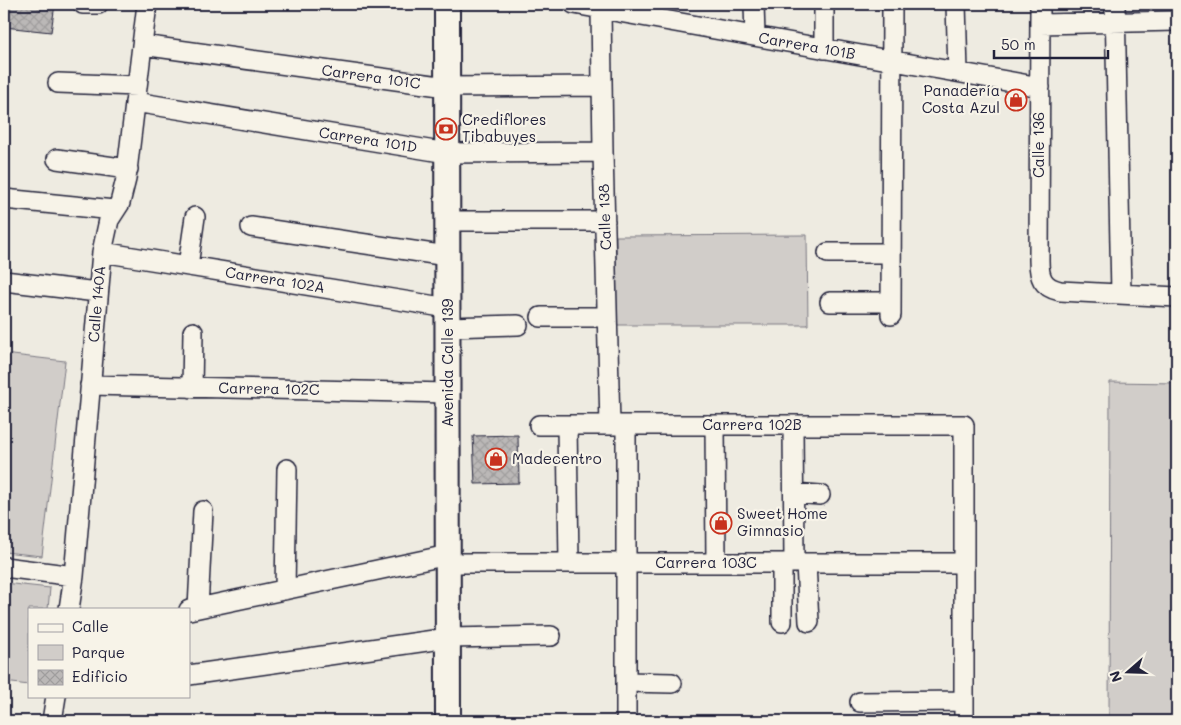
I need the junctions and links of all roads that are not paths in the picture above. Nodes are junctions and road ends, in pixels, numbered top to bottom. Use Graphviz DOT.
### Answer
graph roads {
  1 [pos="83,4"];
  2 [pos="98,4"];
  3 [pos="147,4"];
  4 [pos="447,4"];
  5 [pos="574,4"];
  6 [pos="754,4"];
  7 [pos="824,4"];
  8 [pos="892,4"];
  9 [pos="956,4"];
  10 [pos="1040,4"];
  11 [pos="601,9"];
  12 [pos="632,9"];
  13 [pos="1115,13"];
  14 [pos="1177,21"];
  15 [pos="1040,24"];
  16 [pos="755,36"];
  17 [pos="142,45"];
  18 [pos="824,49"];
  19 [pos="892,61"];
  20 [pos="958,72"];
  21 [pos="58,83"];
  22 [pos="602,86"];
  23 [pos="447,87"];
  24 [pos="1040,87"];
  25 [pos="136,94"];
  26 [pos="603,152"];
  27 [pos="447,153"];
  28 [pos="57,159"];
  29 [pos="128,169"];
  30 [pos="4,199"];
  31 [pos="114,210"];
  32 [pos="195,218"];
  33 [pos="448,221"];
  34 [pos="605,221"];
  35 [pos="251,227"];
  36 [pos="102,252"];
  37 [pos="828,253"];
  38 [pos="891,253"];
  39 [pos="447,256"];
  40 [pos="188,266"];
  41 [pos="4,281"];
  42 [pos="97,292"];
  43 [pos="1121,294"];
  44 [pos="1177,297"];
  45 [pos="830,302"];
  46 [pos="540,317"];
  47 [pos="607,317"];
  48 [pos="448,318"];
  49 [pos="518,325"];
  50 [pos="193,332"];
  51 [pos="90,385"];
  52 [pos="192,388"];
  53 [pos="448,394"];
  54 [pos="539,425"];
  55 [pos="567,425"];
  56 [pos="618,425"];
  57 [pos="715,425"];
  58 [pos="793,425"];
  59 [pos="287,469"];
  60 [pos="794,493"];
  61 [pos="820,495"];
  62 [pos="202,511"];
  63 [pos="448,559"];
  64 [pos="569,563"];
  65 [pos="626,563"];
  66 [pos="716,563"];
  67 [pos="794,563"];
  68 [pos="964,563"];
  69 [pos="4,567"];
  70 [pos="74,576"];
  71 [pos="285,590"];
  72 [pos="69,608"];
  73 [pos="193,609"];
  74 [pos="782,622"];
  75 [pos="809,622"];
  76 [pos="551,636"];
  77 [pos="448,638"];
  78 [pos="190,675"];
  79 [pos="626,682"];
  80 [pos="672,683"];
  81 [pos="56,698"];
  82 [pos="964,701"];
  83 [pos="860,702"];
  84 [pos="52,721"];
  85 [pos="448,721"];
  86 [pos="626,721"];
  87 [pos="964,721"];
  1 -- 2 [label="street"];
  3 -- 17 [label="street, Calle 140A"];
  4 -- 23 [label="main road, Avenida Calle 139"];
  5 -- 11 [label="street, Carrera 101B"];
  6 -- 16 [label="street"];
  7 -- 18 [label="street"];
  8 -- 19 [label="street"];
  9 -- 20 [label="street"];
  10 -- 15 [label="street, Calle 136"];
  11 -- 12 [label="street, Carrera 101B"];
  11 -- 22 [label="street, Calle 138"];
  12 -- 16 [label="street, Carrera 101B"];
  13 -- 14 [label="street"];
  13 -- 15 [label="street"];
  13 -- 43 [label="street"];
  15 -- 24 [label="street, Calle 136"];
  16 -- 18 [label="street, Carrera 101B"];
  17 -- 23 [label="street, Carrera 101C"];
  17 -- 25 [label="street, Calle 140A"];
  18 -- 19 [label="street, Carrera 101B"];
  19 -- 20 [label="street, Carrera 101B"];
  19 -- 38 [label="street"];
  20 -- 24 [label="street, Carrera 101B"];
  21 -- 25 [label="street, Carrera 101D"];
  22 -- 23 [label="street, Carrera 101C"];
  22 -- 26 [label="street, Calle 138"];
  23 -- 27 [label="main road, Avenida Calle 139"];
  24 -- 43 [label="street, Calle 136"];
  25 -- 27 [label="street, Carrera 101D"];
  25 -- 29 [label="street, Calle 140A"];
  26 -- 27 [label="street, Carrera 101D"];
  26 -- 34 [label="street, Calle 138"];
  27 -- 33 [label="main road, Avenida Calle 139"];
  28 -- 29 [label="street"];
  29 -- 31 [label="street, Calle 140A"];
  30 -- 31 [label="street"];
  31 -- 36 [label="street, Calle 140A"];
  32 -- 40 [label="street"];
  33 -- 34 [label="street"];
  33 -- 39 [label="main road, Avenida Calle 139"];
  34 -- 47 [label="street, Calle 138"];
  35 -- 39 [label="street"];
  36 -- 40 [label="street, Carrera 102A"];
  36 -- 42 [label="street, Calle 140A"];
  37 -- 38 [label="street"];
  38 -- 45 [label="street"];
  39 -- 48 [label="main road, Avenida Calle 139"];
  40 -- 48 [label="street, Carrera 102A"];
  41 -- 42 [label="street"];
  42 -- 51 [label="street, Calle 140A"];
  43 -- 44 [label="street"];
  46 -- 47 [label="street"];
  47 -- 56 [label="street, Calle 138"];
  48 -- 49 [label="street, Carrera 102A"];
  48 -- 53 [label="main road, Avenida Calle 139"];
  50 -- 52 [label="street"];
  51 -- 52 [label="street, Carrera 102C"];
  51 -- 70 [label="street, Calle 140A"];
  52 -- 53 [label="street, Carrera 102C"];
  53 -- 63 [label="main road, Avenida Calle 139"];
  54 -- 55 [label="street, Carrera 102B"];
  55 -- 56 [label="street, Carrera 102B"];
  55 -- 64 [label="street"];
  56 -- 57 [label="street, Carrera 102B"];
  56 -- 65 [label="street, Calle 138"];
  57 -- 58 [label="street, Carrera 102B"];
  57 -- 66 [label="street"];
  58 -- 60 [label="street"];
  58 -- 68 [label="street, Carrera 102B"];
  59 -- 71 [label="street"];
  60 -- 61 [label="street"];
  60 -- 67 [label="street"];
  62 -- 73 [label="street"];
  63 -- 64 [label="street, Carrera 103C"];
  63 -- 71 [label="street, Carrera 103C"];
  63 -- 77 [label="main road, Avenida Calle 139"];
  64 -- 65 [label="street, Carrera 103C"];
  65 -- 66 [label="street, Carrera 103C"];
  65 -- 79 [label="street, Calle 138"];
  66 -- 67 [label="street, Carrera 103C"];
  67 -- 68 [label="street, Carrera 103C"];
  67 -- 74 [label="street"];
  67 -- 75 [label="street"];
  68 -- 82 [label="street"];
  69 -- 70 [label="street"];
  70 -- 72 [label="street, Calle 140A"];
  71 -- 73 [label="street, Carrera 103C"];
  76 -- 77 [label="street"];
  77 -- 78 [label="street"];
  77 -- 85 [label="main road, Avenida Calle 139"];
  79 -- 80 [label="street"];
  79 -- 86 [label="street, Calle 138"];
  81 -- 84 [label="street"];
  82 -- 83 [label="street"];
  82 -- 87 [label="street"];
}
